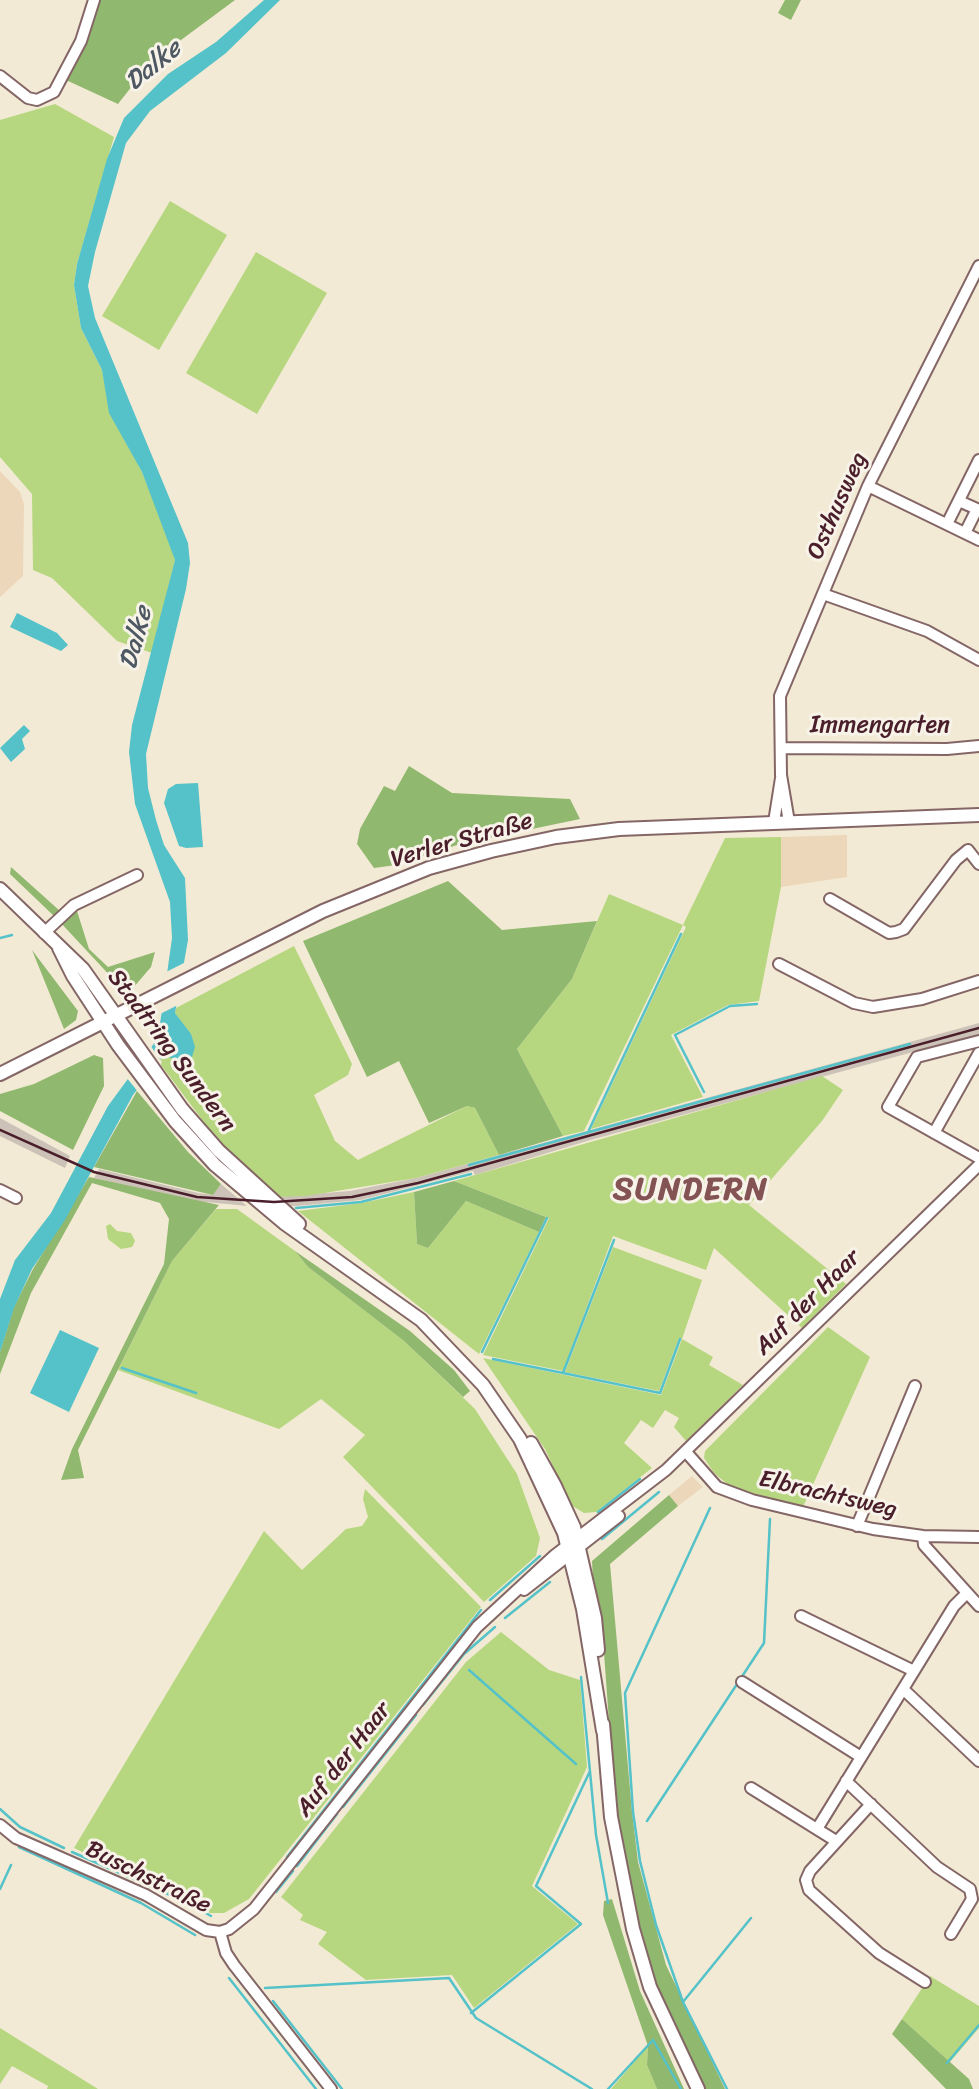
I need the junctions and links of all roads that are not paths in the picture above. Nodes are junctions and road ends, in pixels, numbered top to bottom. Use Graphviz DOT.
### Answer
graph roads {
  1 [pos="94,0"];
  2 [pos="0,76"];
  3 [pos="979,266"];
  4 [pos="979,460"];
  5 [pos="868,486"];
  6 [pos="959,501"];
  7 [pos="947,524"];
  8 [pos="965,533"];
  9 [pos="979,540"];
  10 [pos="823,594"];
  11 [pos="979,660"];
  12 [pos="979,746"];
  13 [pos="781,748"];
  14 [pos="781,775"];
  15 [pos="979,815"];
  16 [pos="774,822"];
  17 [pos="789,822"];
  18 [pos="979,864"];
  19 [pos="137,875"];
  20 [pos="0,889"];
  21 [pos="830,899"];
  22 [pos="44,933"];
  23 [pos="59,948"];
  24 [pos="779,964"];
  25 [pos="979,981"];
  26 [pos="117,1016"];
  27 [pos="104,1023"];
  28 [pos="979,1041"];
  29 [pos="979,1053"];
  30 [pos="0,1074"];
  31 [pos="934,1133"];
  32 [pos="979,1158"];
  33 [pos="979,1165"];
  34 [pos="0,1190"];
  35 [pos="16,1198"];
  36 [pos="344,1263"];
  37 [pos="915,1387"];
  38 [pos="686,1452"];
  39 [pos="857,1527"];
  40 [pos="923,1536"];
  41 [pos="979,1537"];
  42 [pos="574,1547"];
  43 [pos="966,1594"];
  44 [pos="979,1606"];
  45 [pos="801,1616"];
  46 [pos="914,1671"];
  47 [pos="742,1682"];
  48 [pos="903,1689"];
  49 [pos="861,1757"];
  50 [pos="979,1761"];
  51 [pos="846,1781"];
  52 [pos="751,1788"];
  53 [pos="871,1804"];
  54 [pos="0,1825"];
  55 [pos="817,1829"];
  56 [pos="836,1841"];
  57 [pos="220,1932"];
  58 [pos="951,1934"];
  59 [pos="925,1982"];
  60 [pos="331,2089"];
  61 [pos="698,2089"];
  1 -- 2 [label="street"];
  3 -- 5 [label="street, Osthusweg"];
  4 -- 6 [label="street"];
  5 -- 7 [label="street"];
  5 -- 10 [label="street, Osthusweg"];
  6 -- 7 [label="street"];
  6 -- 8 [label="street"];
  7 -- 8 [label="street"];
  8 -- 9 [label="street"];
  10 -- 11 [label="street"];
  10 -- 13 [label="street, Osthusweg"];
  12 -- 13 [label="street, Immengarten"];
  13 -- 14 [label="street, Osthusweg"];
  14 -- 16 [label="street, Osthusweg"];
  14 -- 17 [label="street, Osthusweg"];
  15 -- 17 [label="main road, Verler Straße"];
  16 -- 17 [label="main road, Verler Straße"];
  16 -- 26 [label="main road, Verler Straße"];
  18 -- 21 [label="street"];
  19 -- 22 [label="street"];
  20 -- 22 [label="main road, Stadtring Sundern"];
  22 -- 23 [label="main road, Stadtring Sundern"];
  23 -- 26 [label="main road, Stadtring Sundern"];
  23 -- 27 [label="main road, Stadtring Sundern"];
  24 -- 25 [label="street"];
  26 -- 27 [label="main road, Verler Straße"];
  26 -- 36 [label="main road, Stadtring Sundern"];
  27 -- 30 [label="main road, Verler Straße"];
  27 -- 36 [label="main road, Stadtring Sundern"];
  28 -- 31 [label="street"];
  29 -- 31 [label="street"];
  31 -- 32 [label="street"];
  33 -- 38 [label="street, Auf der Haar"];
  34 -- 35 [label="street"];
  36 -- 42 [label="main road, Stadtring Sundern"];
  37 -- 39 [label="street"];
  38 -- 39 [label="street, Elbrachtsweg"];
  38 -- 42 [label="street, Auf der Haar"];
  39 -- 40 [label="street, Elbrachtsweg"];
  40 -- 41 [label="street, Elbrachtsweg"];
  40 -- 43 [label="street"];
  42 -- 57 [label="street, Auf der Haar"];
  42 -- 61 [label="main road, Stadtring Sundern"];
  43 -- 44 [label="street"];
  43 -- 46 [label="street"];
  45 -- 46 [label="street"];
  46 -- 48 [label="street"];
  47 -- 49 [label="street"];
  48 -- 49 [label="street"];
  48 -- 50 [label="street"];
  49 -- 51 [label="street"];
  51 -- 53 [label="street"];
  51 -- 55 [label="street"];
  52 -- 55 [label="street"];
  53 -- 56 [label="street"];
  53 -- 58 [label="street"];
  54 -- 57 [label="street, Buschstraße"];
  55 -- 56 [label="street"];
  56 -- 59 [label="street"];
  57 -- 60 [label="street, Buschstraße"];
}
